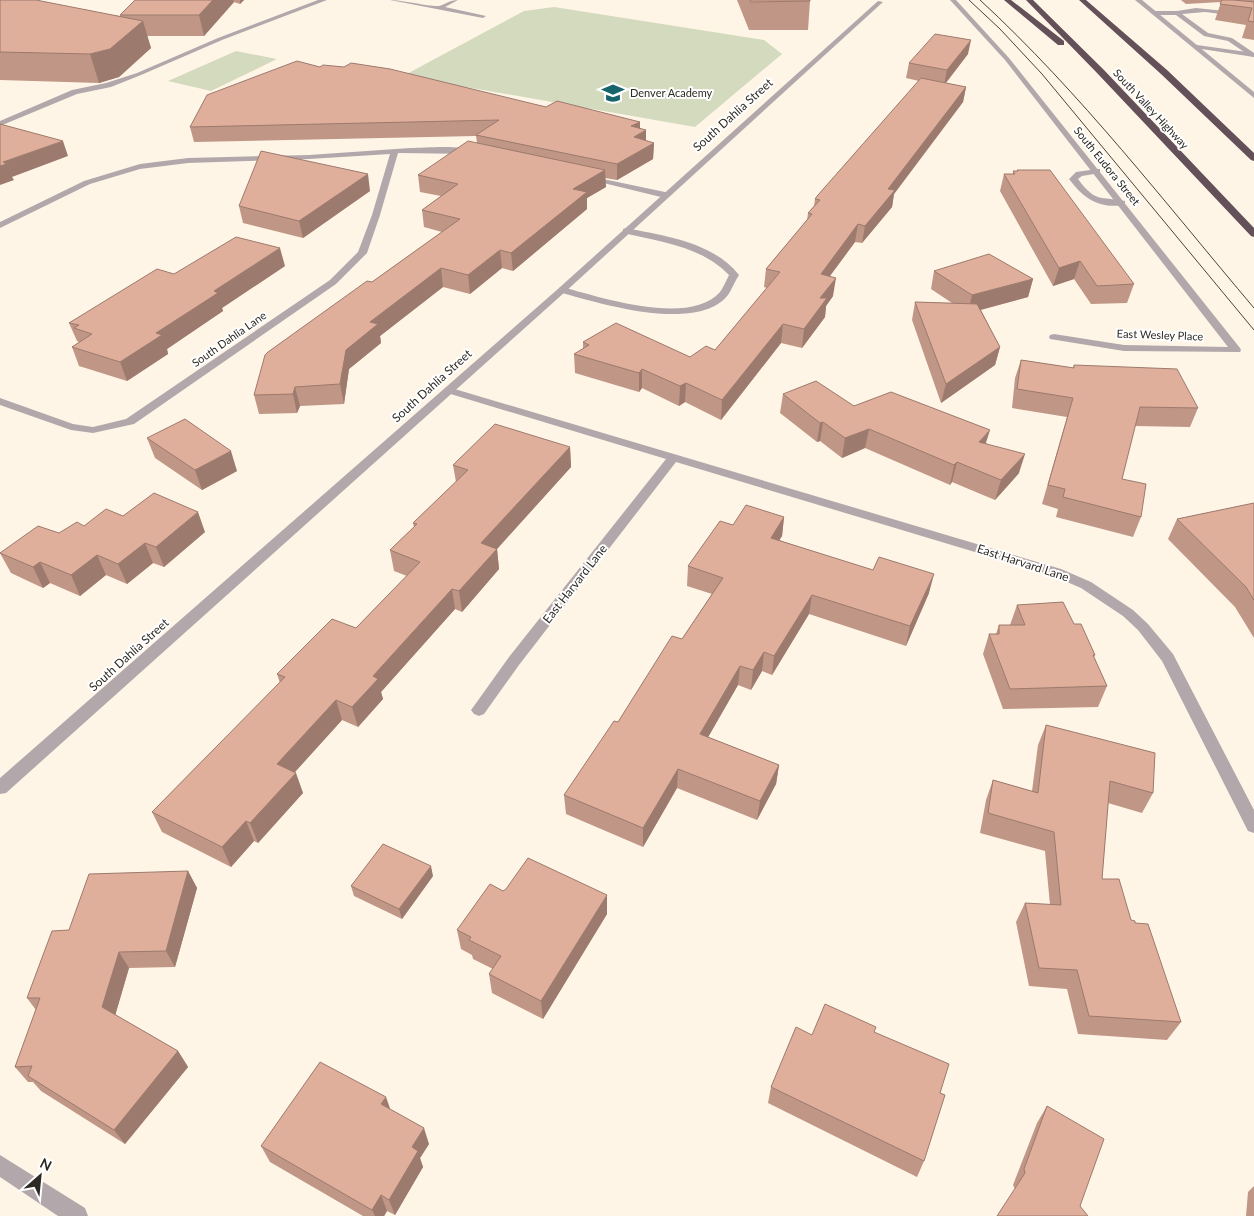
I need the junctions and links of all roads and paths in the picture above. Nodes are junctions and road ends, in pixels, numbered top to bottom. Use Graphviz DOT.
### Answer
graph roads {
  1 [pos="324,0"];
  2 [pos="393,0"];
  3 [pos="455,0"];
  4 [pos="953,0"];
  5 [pos="1006,0"];
  6 [pos="1029,0"];
  7 [pos="1084,0"];
  8 [pos="1138,0"];
  9 [pos="878,1"];
  10 [pos="439,8"];
  11 [pos="1155,14"];
  12 [pos="1177,14"];
  13 [pos="483,16"];
  14 [pos="1254,16"];
  15 [pos="1197,47"];
  16 [pos="1253,55"];
  17 [pos="1100,72"];
  18 [pos="1254,96"];
  19 [pos="0,124"];
  20 [pos="394,152"];
  21 [pos="482,154"];
  22 [pos="1254,158"];
  23 [pos="1097,171"];
  24 [pos="578,176"];
  25 [pos="665,194"];
  26 [pos="1122,203"];
  27 [pos="0,225"];
  28 [pos="626,230"];
  29 [pos="1254,234"];
  30 [pos="562,290"];
  31 [pos="1054,338"];
  32 [pos="1236,350"];
  33 [pos="448,390"];
  34 [pos="0,401"];
  35 [pos="673,458"];
  36 [pos="478,710"];
  37 [pos="0,788"];
  38 [pos="1254,826"];
  39 [pos="0,1165"];
  40 [pos="77,1216"];
  1 -- 19 [label="street"];
  2 -- 10 [label="street"];
  3 -- 10 [label="street"];
  4 -- 23 [label="street, South Eudora Street"];
  5 -- 17 [label="highway"];
  6 -- 17 [label="highway, South Valley Highway"];
  7 -- 22 [label="highway"];
  8 -- 11 [label="street"];
  9 -- 25 [label="street, South Dahlia Street"];
  10 -- 13 [label="street"];
  11 -- 12 [label="street"];
  11 -- 15 [label="street"];
  12 -- 14 [label="street"];
  12 -- 16 [label="street"];
  15 -- 16 [label="street"];
  15 -- 18 [label="street"];
  17 -- 29 [label="highway, South Valley Highway"];
  20 -- 21 [label="street"];
  20 -- 27 [label="street"];
  20 -- 34 [label="street, South Dahlia Lane"];
  23 -- 26 [label="street, South Eudora Street"];
  23 -- 26 [label="street"];
  24 -- 25 [label="street"];
  25 -- 28 [label="street, South Dahlia Street"];
  26 -- 32 [label="street, South Eudora Street"];
  28 -- 30 [label="street, South Dahlia Street"];
  28 -- 30 [label="street"];
  30 -- 33 [label="street, South Dahlia Street"];
  31 -- 32 [label="street, East Wesley Place"];
  33 -- 35 [label="street, East Harvard Lane"];
  33 -- 37 [label="street, South Dahlia Street"];
  35 -- 36 [label="street, East Harvard Lane"];
  35 -- 38 [label="street, East Harvard Lane"];
  39 -- 40 [label="street"];
}
